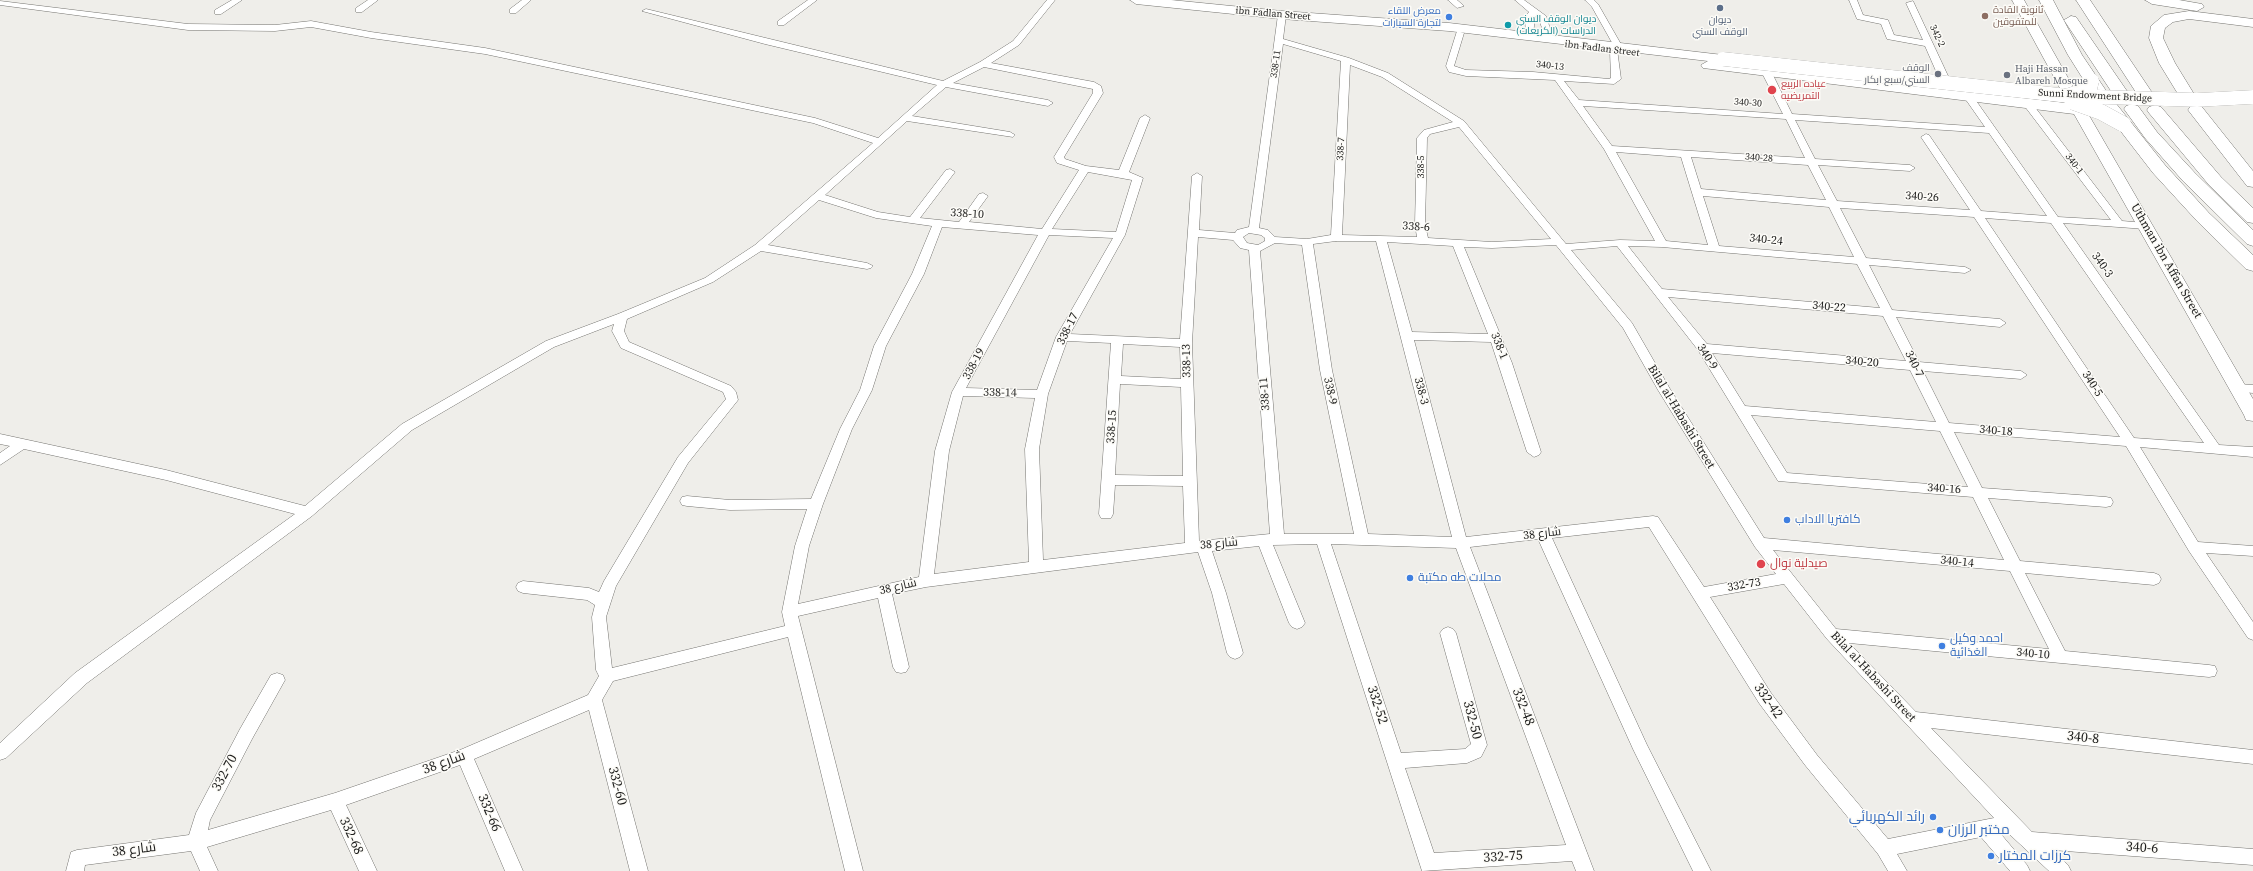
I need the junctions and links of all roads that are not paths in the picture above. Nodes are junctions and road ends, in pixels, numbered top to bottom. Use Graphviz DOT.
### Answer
graph roads {
  1 [pos="238,0"];
  2 [pos="374,0"];
  3 [pos="527,0"];
  4 [pos="813,0"];
  5 [pos="1051,0"];
  6 [pos="1136,0"];
  7 [pos="1452,0"];
  8 [pos="1518,0"];
  9 [pos="1589,0"];
  10 [pos="1852,0"];
  11 [pos="2018,0"];
  12 [pos="2083,0"];
  13 [pos="2152,0"];
  14 [pos="0,3"];
  15 [pos="1910,3"];
  16 [pos="2052,4"];
  17 [pos="1460,6"];
  18 [pos="359,10"];
  19 [pos="1534,10"];
  20 [pos="513,11"];
  21 [pos="646,11"];
  22 [pos="218,12"];
  23 [pos="1282,16"];
  24 [pos="2253,19"];
  25 [pos="781,23"];
  26 [pos="2253,23"];
  27 [pos="1410,25"];
  28 [pos="1460,33"];
  29 [pos="1529,36"];
  30 [pos="1549,38"];
  31 [pos="1279,40"];
  32 [pos="1928,44"];
  33 [pos="1616,48"];
  34 [pos="1677,56"];
  35 [pos="1346,60"];
  36 [pos="1723,61"];
  37 [pos="983,64"];
  38 [pos="1767,73"];
  39 [pos="1558,78"];
  40 [pos="1944,78"];
  41 [pos="2091,81"];
  42 [pos="944,84"];
  43 [pos="2145,94"];
  44 [pos="2186,94"];
  45 [pos="1969,97"];
  46 [pos="2253,97"];
  47 [pos="2111,99"];
  48 [pos="2073,100"];
  49 [pos="1048,103"];
  50 [pos="1576,103"];
  51 [pos="2253,103"];
  52 [pos="2028,104"];
  53 [pos="2132,109"];
  54 [pos="2155,110"];
  55 [pos="2196,110"];
  56 [pos="1790,117"];
  57 [pos="906,118"];
  58 [pos="1145,118"];
  59 [pos="1461,123"];
  60 [pos="2123,124"];
  61 [pos="1992,130"];
  62 [pos="1010,135"];
  63 [pos="1926,137"];
  64 [pos="880,142"];
  65 [pos="1609,149"];
  66 [pos="1684,154"];
  67 [pos="1812,162"];
  68 [pos="1910,168"];
  69 [pos="1085,169"];
  70 [pos="950,172"];
  71 [pos="1123,174"];
  72 [pos="1196,176"];
  73 [pos="2253,182"];
  74 [pos="1696,192"];
  75 [pos="816,196"];
  76 [pos="983,196"];
  77 [pos="1834,204"];
  78 [pos="1980,214"];
  79 [pos="2253,218"];
  80 [pos="2055,220"];
  81 [pos="913,221"];
  82 [pos="938,224"];
  83 [pos="2119,224"];
  84 [pos="961,226"];
  85 [pos="2146,226"];
  86 [pos="1254,229"];
  87 [pos="1045,232"];
  88 [pos="1192,233"];
  89 [pos="1120,234"];
  90 [pos="1238,237"];
  91 [pos="1336,238"];
  92 [pos="1381,238"];
  93 [pos="1271,240"];
  94 [pos="1423,240"];
  95 [pos="2253,240"];
  96 [pos="1307,242"];
  97 [pos="1457,242"];
  98 [pos="1620,243"];
  99 [pos="1562,244"];
  100 [pos="1662,244"];
  101 [pos="759,247"];
  102 [pos="1714,248"];
  103 [pos="1254,249"];
  104 [pos="1863,262"];
  105 [pos="2253,265"];
  106 [pos="867,266"];
  107 [pos="1965,270"];
  108 [pos="1658,292"];
  109 [pos="1888,313"];
  110 [pos="622,317"];
  111 [pos="2000,323"];
  112 [pos="1407,336"];
  113 [pos="1062,337"];
  114 [pos="1496,338"];
  115 [pos="1117,340"];
  116 [pos="1186,343"];
  117 [pos="1703,348"];
  118 [pos="1915,366"];
  119 [pos="2021,375"];
  120 [pos="1115,380"];
  121 [pos="1188,383"];
  122 [pos="2245,388"];
  123 [pos="958,392"];
  124 [pos="1042,394"];
  125 [pos="1740,410"];
  126 [pos="2253,415"];
  127 [pos="1945,427"];
  128 [pos="0,439"];
  129 [pos="2130,442"];
  130 [pos="22,444"];
  131 [pos="2215,449"];
  132 [pos="1534,452"];
  133 [pos="2253,452"];
  134 [pos="0,460"];
  135 [pos="1783,478"];
  136 [pos="1109,480"];
  137 [pos="1190,481"];
  138 [pos="1978,492"];
  139 [pos="687,501"];
  140 [pos="2106,502"];
  141 [pos="816,504"];
  142 [pos="307,512"];
  143 [pos="1106,514"];
  144 [pos="1653,521"];
  145 [pos="1543,534"];
  146 [pos="1362,539"];
  147 [pos="1270,540"];
  148 [pos="1322,540"];
  149 [pos="1760,542"];
  150 [pos="1461,543"];
  151 [pos="1198,546"];
  152 [pos="2194,547"];
  153 [pos="2253,551"];
  154 [pos="1036,566"];
  155 [pos="2016,567"];
  156 [pos="1788,578"];
  157 [pos="2154,579"];
  158 [pos="926,581"];
  159 [pos="523,587"];
  160 [pos="884,590"];
  161 [pos="1700,593"];
  162 [pos="602,603"];
  163 [pos="789,612"];
  164 [pos="1297,623"];
  165 [pos="793,630"];
  166 [pos="1448,633"];
  167 [pos="2253,634"];
  168 [pos="1832,635"];
  169 [pos="1235,653"];
  170 [pos="2060,656"];
  171 [pos="901,667"];
  172 [pos="2209,671"];
  173 [pos="608,675"];
  174 [pos="277,680"];
  175 [pos="594,700"];
  176 [pos="1912,719"];
  177 [pos="0,753"];
  178 [pos="464,756"];
  179 [pos="2253,757"];
  180 [pos="1395,762"];
  181 [pos="335,801"];
  182 [pos="2010,823"];
  183 [pos="1985,828"];
  184 [pos="2030,840"];
  185 [pos="196,842"];
  186 [pos="1884,848"];
  187 [pos="1578,852"];
  188 [pos="2253,857"];
  189 [pos="76,864"];
  190 [pos="1429,867"];
  191 [pos="209,871"];
  192 [pos="368,871"];
  193 [pos="514,871"];
  194 [pos="639,871"];
  195 [pos="854,871"];
  196 [pos="1585,871"];
  197 [pos="1702,871"];
  198 [pos="1898,871"];
  199 [pos="2021,871"];
  200 [pos="2062,871"];
  1 -- 22 [label="street"];
  2 -- 18 [label="street"];
  3 -- 20 [label="street"];
  4 -- 25 [label="street"];
  5 -- 37 [label="street"];
  6 -- 23 [label="street, ibn Fadlan Street"];
  7 -- 17 [label="street"];
  8 -- 19 [label="street"];
  9 -- 33 [label="street"];
  10 -- 32 [label="street"];
  11 -- 48 [label="street, Uthman ibn Affan Street"];
  12 -- 43 [label="highway"];
  13 -- 24 [label="highway"];
  14 -- 64 [label="street"];
  15 -- 32 [label="street, 342-2"];
  16 -- 41 [label="highway"];
  16 -- 47 [label="highway"];
  19 -- 29 [label="street"];
  19 -- 30 [label="street"];
  21 -- 42 [label="street"];
  23 -- 27 [label="street, ibn Fadlan Street"];
  23 -- 31 [label="street"];
  26 -- 44 [label="highway"];
  27 -- 28 [label="street, ibn Fadlan Street"];
  27 -- 29 [label="street, ibn Fadlan Street"];
  28 -- 33 [label="street, ibn Fadlan Street"];
  28 -- 39 [label="street, 340-13"];
  29 -- 30 [label="street, ibn Fadlan Street"];
  30 -- 33 [label="street, ibn Fadlan Street"];
  31 -- 35 [label="street, Bilal al-Habashi Street"];
  31 -- 86 [label="street, 338-11"];
  32 -- 40 [label="street, 342-2"];
  33 -- 34 [label="street, ibn Fadlan Street"];
  33 -- 39 [label="street, 340-13"];
  34 -- 36 [label="street, ibn Fadlan Street"];
  34 -- 38 [label="street"];
  34 -- 40 [label="street"];
  35 -- 59 [label="street, Bilal al-Habashi Street"];
  35 -- 91 [label="street, 338-7"];
  36 -- 48 [label="street, Sunni Endowment Bridge"];
  37 -- 42 [label="street"];
  37 -- 69 [label="street"];
  38 -- 45 [label="street"];
  38 -- 56 [label="street, 340-7"];
  39 -- 50 [label="street"];
  40 -- 48 [label="street"];
  41 -- 47 [label="highway"];
  41 -- 48 [label="highway, bridge"];
  42 -- 49 [label="street"];
  42 -- 57 [label="street"];
  45 -- 52 [label="street"];
  45 -- 61 [label="street, 340-3"];
  46 -- 47 [label="street, Sunni Endowment Bridge, bridge"];
  47 -- 48 [label="street, Sunni Endowment Bridge, bridge"];
  47 -- 51 [label="street, Sunni Endowment Bridge"];
  47 -- 60 [label="highway"];
  48 -- 52 [label="street"];
  48 -- 60 [label="highway, bridge"];
  48 -- 85 [label="street, Uthman ibn Affan Street"];
  50 -- 56 [label="street, 340-30"];
  50 -- 65 [label="street"];
  52 -- 83 [label="street, 340-1"];
  53 -- 95 [label="highway"];
  54 -- 79 [label="highway"];
  55 -- 73 [label="highway"];
  56 -- 61 [label="street, 340-30"];
  56 -- 67 [label="street, 340-7"];
  57 -- 62 [label="street"];
  57 -- 64 [label="street"];
  58 -- 71 [label="street"];
  59 -- 94 [label="street, 338-5"];
  59 -- 99 [label="street, Bilal al-Habashi Street"];
  60 -- 105 [label="highway"];
  61 -- 80 [label="street, 340-3"];
  63 -- 78 [label="street, 340-5"];
  64 -- 75 [label="street"];
  65 -- 66 [label="street, 340-28"];
  65 -- 100 [label="street"];
  66 -- 67 [label="street, 340-28"];
  66 -- 74 [label="street"];
  67 -- 68 [label="street, 340-28"];
  67 -- 77 [label="street, 340-7"];
  69 -- 71 [label="street"];
  69 -- 87 [label="street, 338-19"];
  70 -- 81 [label="street"];
  71 -- 89 [label="street, 338-17"];
  72 -- 88 [label="street, 338-13"];
  74 -- 77 [label="street, 340-26"];
  74 -- 102 [label="street"];
  75 -- 81 [label="street, 338-10"];
  75 -- 101 [label="street"];
  76 -- 84 [label="street"];
  77 -- 78 [label="street, 340-26"];
  77 -- 104 [label="street, 340-7"];
  78 -- 80 [label="street, 340-26"];
  78 -- 129 [label="street, 340-5"];
  80 -- 83 [label="street, 340-26"];
  80 -- 131 [label="street, 340-3"];
  81 -- 82 [label="street, 338-10"];
  82 -- 84 [label="street, 338-10"];
  82 -- 141 [label="street"];
  83 -- 85 [label="street, 340-26"];
  84 -- 87 [label="street, 338-10"];
  85 -- 122 [label="street, Uthman ibn Affan Street"];
  86 -- 90 [label="street"];
  86 -- 93 [label="street"];
  87 -- 89 [label="street, 338-10"];
  87 -- 123 [label="street, 338-19"];
  88 -- 90 [label="street"];
  88 -- 116 [label="street, 338-13"];
  89 -- 113 [label="street, 338-17"];
  90 -- 103 [label="street"];
  91 -- 92 [label="street, 338-6"];
  91 -- 96 [label="street, 338-6"];
  92 -- 94 [label="street, 338-6"];
  92 -- 112 [label="street, 338-3"];
  93 -- 96 [label="street, 338-6"];
  93 -- 103 [label="street"];
  94 -- 97 [label="street, 338-6"];
  96 -- 146 [label="street, 338-9"];
  97 -- 99 [label="street, 338-6"];
  97 -- 114 [label="street, 338-1"];
  98 -- 99 [label="street, 340-24"];
  98 -- 100 [label="street, 340-24"];
  98 -- 108 [label="street, 340-9"];
  99 -- 149 [label="street, Bilal al-Habashi Street"];
  100 -- 102 [label="street, 340-24"];
  101 -- 106 [label="street"];
  101 -- 110 [label="street"];
  102 -- 104 [label="street, 340-24"];
  103 -- 147 [label="street, 338-11"];
  104 -- 107 [label="street, 340-24"];
  104 -- 109 [label="street, 340-7"];
  108 -- 109 [label="street, 340-22"];
  108 -- 117 [label="street, 340-9"];
  109 -- 111 [label="street, 340-22"];
  109 -- 118 [label="street, 340-7"];
  110 -- 142 [label="street"];
  110 -- 162 [label="street"];
  112 -- 114 [label="street"];
  112 -- 150 [label="street, 338-3"];
  113 -- 115 [label="street"];
  113 -- 124 [label="street, 338-17"];
  114 -- 132 [label="street, 338-1"];
  115 -- 116 [label="street"];
  115 -- 120 [label="street, 338-15"];
  116 -- 121 [label="street, 338-13"];
  117 -- 118 [label="street, 340-20"];
  117 -- 125 [label="street, 340-9"];
  118 -- 119 [label="street, 340-20"];
  118 -- 127 [label="street, 340-7"];
  120 -- 121 [label="street"];
  120 -- 136 [label="street, 338-15"];
  121 -- 137 [label="street, 338-13"];
  122 -- 126 [label="street, Uthman ibn Affan Street"];
  123 -- 124 [label="street, 338-14"];
  123 -- 158 [label="street, 338-19"];
  124 -- 154 [label="street, 338-17"];
  125 -- 127 [label="street, 340-18"];
  125 -- 135 [label="street, 340-9"];
  127 -- 129 [label="street, 340-18"];
  127 -- 138 [label="street, 340-7"];
  128 -- 130 [label="street"];
  129 -- 131 [label="street, 340-18"];
  129 -- 152 [label="street, 340-5"];
  130 -- 134 [label="street"];
  130 -- 142 [label="street"];
  131 -- 133 [label="street, 340-18"];
  135 -- 138 [label="street, 340-16"];
  136 -- 137 [label="street"];
  136 -- 143 [label="street, 338-15"];
  137 -- 151 [label="street, 338-13"];
  138 -- 140 [label="street, 340-16"];
  138 -- 155 [label="street, 340-7"];
  139 -- 141 [label="street"];
  141 -- 163 [label="street"];
  142 -- 177 [label="street"];
  144 -- 145 [label="street, شارع 38"];
  144 -- 161 [label="street, 332-42"];
  145 -- 150 [label="street, شارع 38"];
  145 -- 197 [label="street"];
  146 -- 148 [label="street, شارع 38"];
  146 -- 150 [label="street, شارع 38"];
  147 -- 148 [label="street, شارع 38"];
  147 -- 151 [label="street, شارع 38"];
  147 -- 164 [label="street, 338-11"];
  148 -- 180 [label="street, 332-52"];
  149 -- 155 [label="street, 340-14"];
  149 -- 156 [label="street, Bilal al-Habashi Street"];
  150 -- 187 [label="street, 332-48"];
  151 -- 154 [label="street, شارع 38"];
  151 -- 169 [label="street, 338-13"];
  152 -- 153 [label="street"];
  152 -- 167 [label="street, 340-5"];
  154 -- 158 [label="street, شارع 38"];
  155 -- 157 [label="street, 340-14"];
  155 -- 170 [label="street, 340-7"];
  156 -- 161 [label="street, 332-73"];
  156 -- 168 [label="street, Bilal al-Habashi Street"];
  158 -- 160 [label="street, شارع 38"];
  159 -- 162 [label="street"];
  160 -- 163 [label="street, شارع 38"];
  160 -- 171 [label="street"];
  161 -- 186 [label="street, 332-42"];
  162 -- 173 [label="street"];
  163 -- 165 [label="street"];
  165 -- 173 [label="street"];
  165 -- 195 [label="street"];
  166 -- 180 [label="street, 332-50"];
  168 -- 170 [label="street, 340-10"];
  168 -- 176 [label="street, Bilal al-Habashi Street"];
  170 -- 172 [label="street, 340-10"];
  173 -- 175 [label="street"];
  174 -- 185 [label="street, 332-70"];
  175 -- 178 [label="street, شارع 38"];
  175 -- 194 [label="street, 332-60"];
  176 -- 179 [label="street, 340-8"];
  176 -- 182 [label="street, Bilal al-Habashi Street"];
  178 -- 181 [label="street, شارع 38"];
  178 -- 193 [label="street, 332-66"];
  180 -- 190 [label="street, 332-52"];
  181 -- 185 [label="street, شارع 38"];
  181 -- 192 [label="street, 332-68"];
  182 -- 183 [label="street"];
  182 -- 184 [label="street, Bilal al-Habashi Street"];
  183 -- 186 [label="street"];
  183 -- 199 [label="street"];
  184 -- 188 [label="street, 340-6"];
  184 -- 200 [label="street, Bilal al-Habashi Street"];
  185 -- 189 [label="street, شارع 38"];
  185 -- 191 [label="street"];
  186 -- 198 [label="street, 332-42"];
  187 -- 190 [label="street, 332-75"];
  187 -- 196 [label="street, 332-48"];
}
